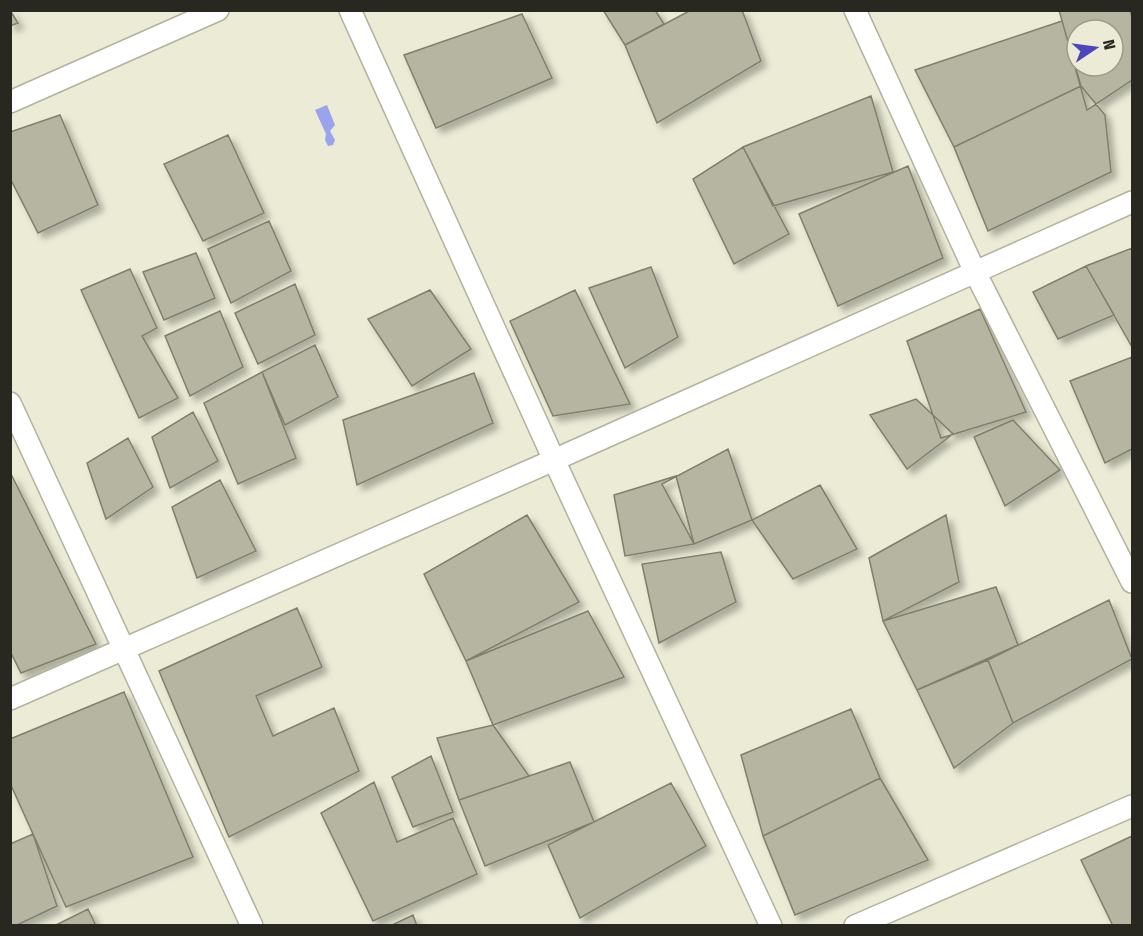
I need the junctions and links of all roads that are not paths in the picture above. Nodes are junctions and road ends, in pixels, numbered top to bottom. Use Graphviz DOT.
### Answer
graph roads {
  1 [pos="218,10"];
  2 [pos="350,10"];
  3 [pos="855,10"];
  4 [pos="10,102"];
  5 [pos="1132,202"];
  6 [pos="975,272"];
  7 [pos="10,403"];
  8 [pos="555,460"];
  9 [pos="1132,582"];
  10 [pos="125,649"];
  11 [pos="10,699"];
  12 [pos="1132,806"];
  13 [pos="252,926"];
  14 [pos="771,926"];
  15 [pos="855,926"];
  1 -- 4 [label="street"];
  2 -- 8 [label="street"];
  3 -- 6 [label="street"];
  5 -- 6 [label="street"];
  6 -- 8 [label="street"];
  6 -- 9 [label="street"];
  7 -- 10 [label="street"];
  8 -- 10 [label="street"];
  8 -- 14 [label="street"];
  10 -- 11 [label="street"];
  10 -- 13 [label="street"];
  12 -- 15 [label="street"];
}
